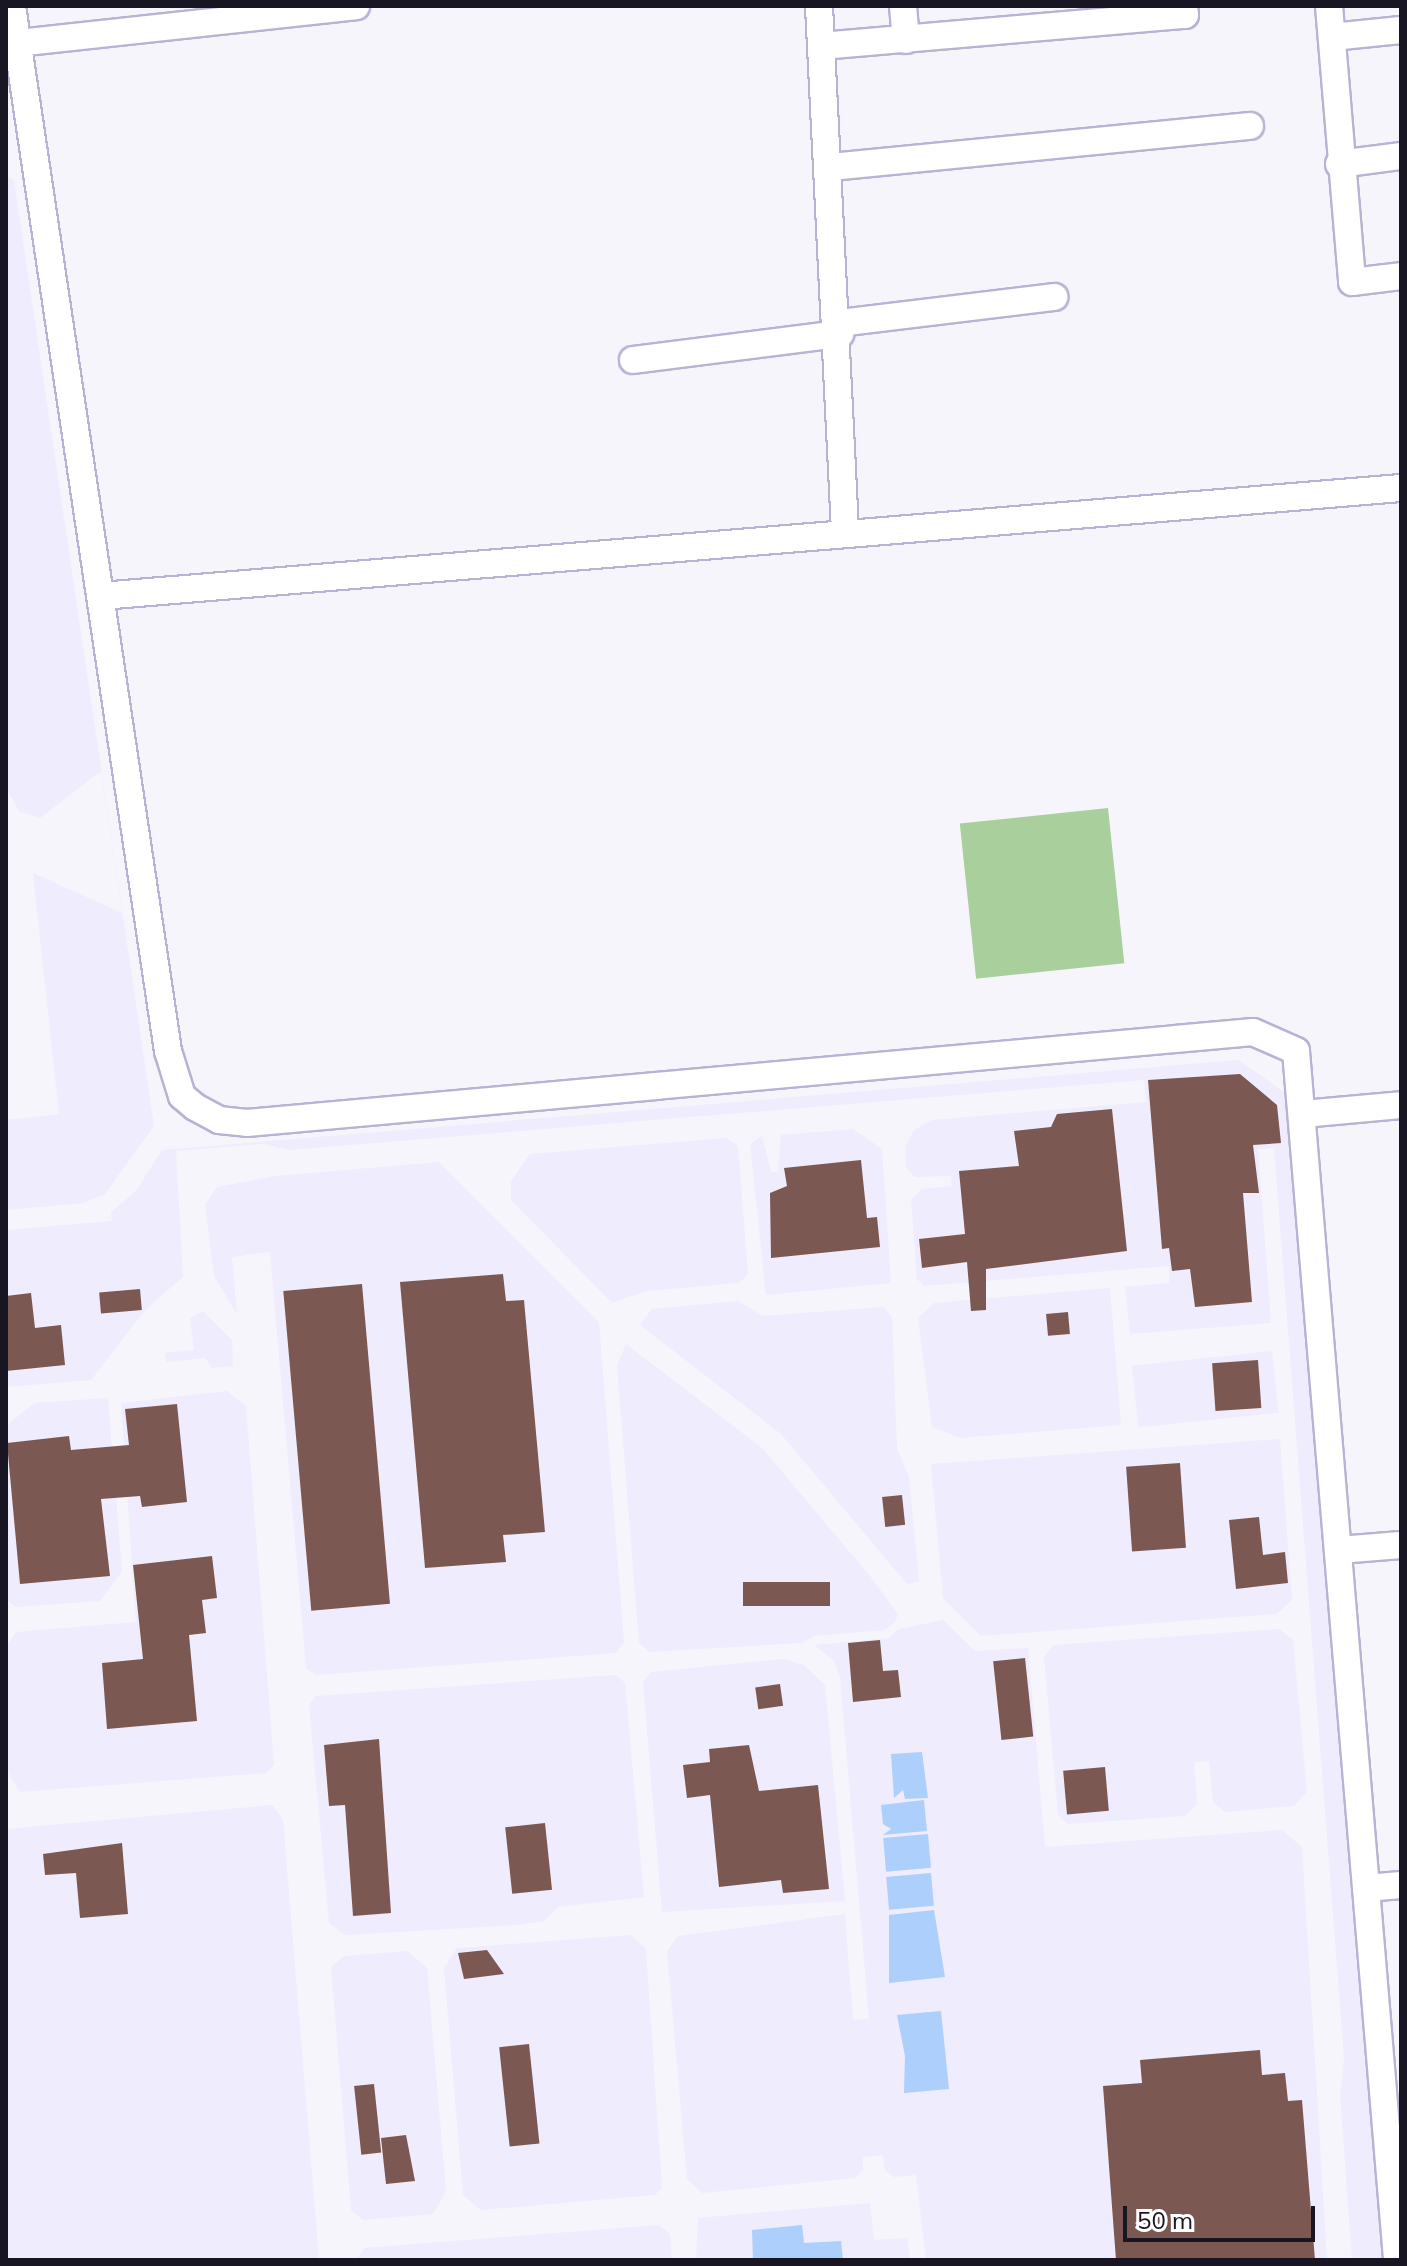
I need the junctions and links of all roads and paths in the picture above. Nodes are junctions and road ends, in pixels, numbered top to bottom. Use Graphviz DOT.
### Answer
graph roads {
  1 [pos="12,6"];
  2 [pos="356,6"];
  3 [pos="819,6"];
  4 [pos="903,6"];
  5 [pos="1184,6"];
  6 [pos="1329,6"];
  7 [pos="1036,17"];
  8 [pos="1401,30"];
  9 [pos="1332,37"];
  10 [pos="906,40"];
  11 [pos="18,43"];
  12 [pos="821,46"];
  13 [pos="16,122"];
  14 [pos="1250,126"];
  15 [pos="1401,156"];
  16 [pos="1339,164"];
  17 [pos="831,167"];
  18 [pos="1401,276"];
  19 [pos="1054,297"];
  20 [pos="840,329"];
  21 [pos="633,360"];
  22 [pos="1401,488"];
  23 [pos="845,531"];
  24 [pos="101,596"];
  25 [pos="1401,1105"];
  26 [pos="1303,1114"];
  27 [pos="1401,1545"];
  28 [pos="1339,1550"];
  29 [pos="1401,1885"];
  30 [pos="1366,1888"];
  31 [pos="1397,2260"];
  1 -- 11 [label="street"];
  2 -- 11 [label="street"];
  3 -- 12 [label="street"];
  4 -- 10 [label="street"];
  5 -- 7 [label="street"];
  6 -- 9 [label="street"];
  7 -- 10 [label="street"];
  8 -- 9 [label="street"];
  9 -- 16 [label="street"];
  10 -- 12 [label="street"];
  11 -- 13 [label="street"];
  12 -- 17 [label="street"];
  13 -- 24 [label="street"];
  14 -- 17 [label="street"];
  15 -- 16 [label="street"];
  16 -- 18 [label="street"];
  17 -- 20 [label="street"];
  19 -- 20 [label="street"];
  20 -- 21 [label="street"];
  20 -- 23 [label="street"];
  22 -- 23 [label="street"];
  23 -- 24 [label="street"];
  24 -- 26 [label="street"];
  25 -- 26 [label="street"];
  26 -- 28 [label="street"];
  27 -- 28 [label="street"];
  28 -- 30 [label="street"];
  29 -- 30 [label="street"];
  30 -- 31 [label="street"];
}
